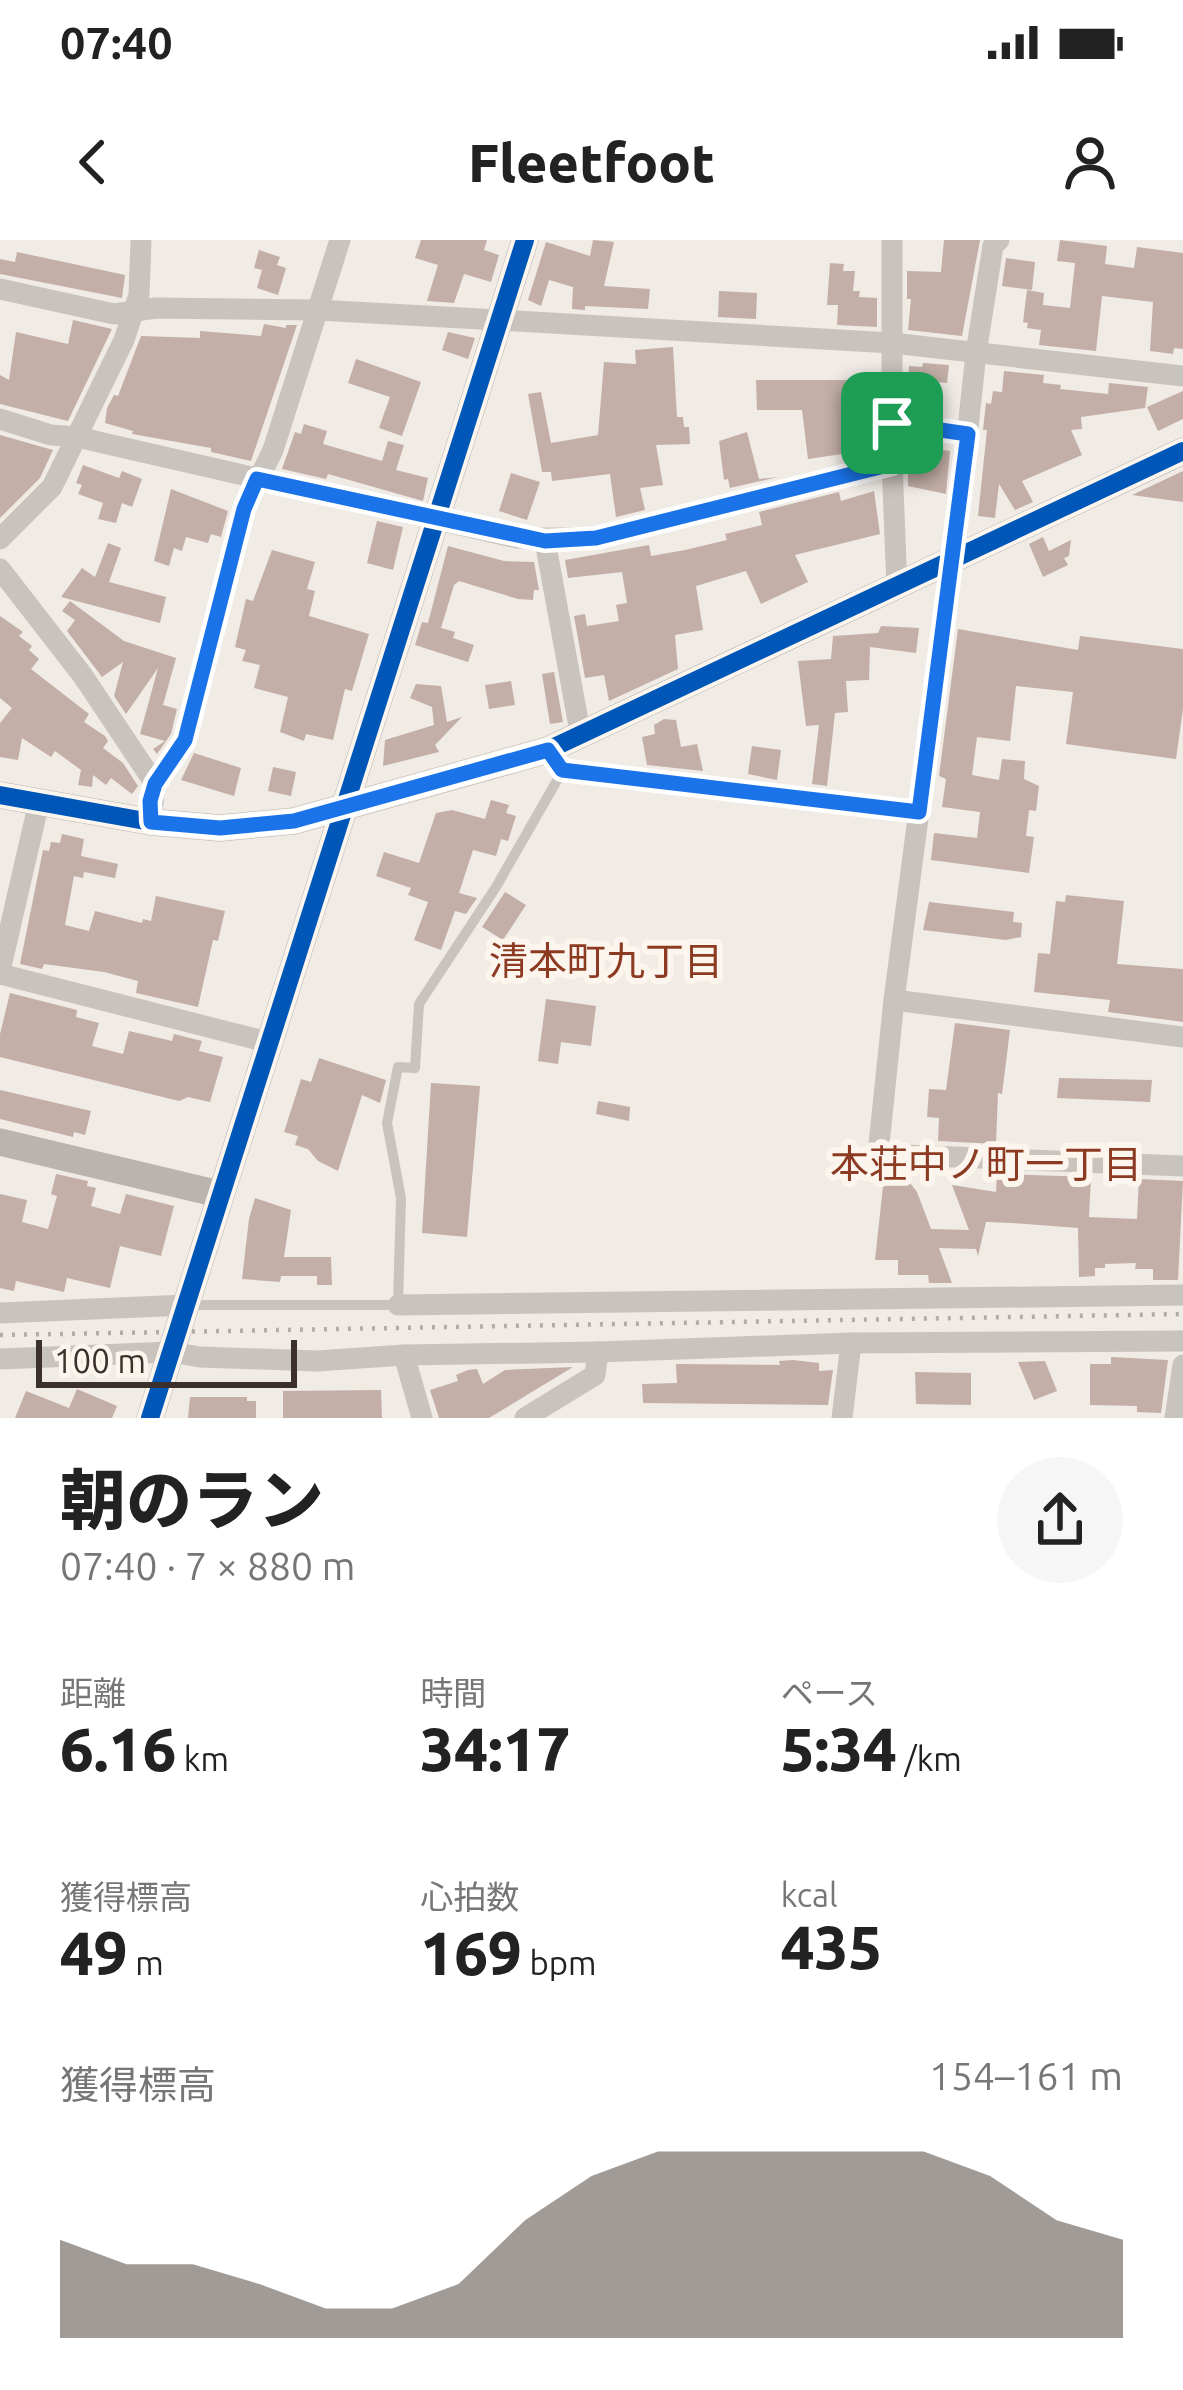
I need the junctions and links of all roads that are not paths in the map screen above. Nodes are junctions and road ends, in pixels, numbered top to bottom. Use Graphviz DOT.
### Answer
graph roads {
  1 [pos="142,240"];
  2 [pos="340,240"];
  3 [pos="525,240"];
  4 [pos="892,240"];
  5 [pos="999,240"];
  6 [pos="0,289"];
  7 [pos="317,310"];
  8 [pos="135,311"];
  9 [pos="498,320"];
  10 [pos="892,344"];
  11 [pos="976,353"];
  12 [pos="1183,376"];
  13 [pos="0,419"];
  14 [pos="892,423"];
  15 [pos="968,434"];
  16 [pos="76,437"];
  17 [pos="1183,451"];
  18 [pos="892,464"];
  19 [pos="257,479"];
  20 [pos="434,518"];
  21 [pos="0,539"];
  22 [pos="545,541"];
  23 [pos="953,560"];
  24 [pos="0,569"];
  25 [pos="897,588"];
  26 [pos="581,737"];
  27 [pos="555,760"];
  28 [pos="155,784"];
  29 [pos="0,795"];
  30 [pos="39,802"];
  31 [pos="341,809"];
  32 [pos="919,812"];
  33 [pos="151,822"];
  34 [pos="0,973"];
  35 [pos="894,1000"];
  36 [pos="1183,1037"];
  37 [pos="267,1042"];
  38 [pos="0,1142"];
  39 [pos="1183,1166"];
  40 [pos="219,1195"];
  41 [pos="1183,1294"];
  42 [pos="186,1305"];
  43 [pos="398,1305"];
  44 [pos="0,1313"];
  45 [pos="1183,1341"];
  46 [pos="850,1343"];
  47 [pos="171,1352"];
  48 [pos="598,1352"];
  49 [pos="404,1355"];
  50 [pos="0,1359"];
  51 [pos="1183,1365"];
  52 [pos="150,1418"];
  53 [pos="422,1418"];
  54 [pos="525,1418"];
  55 [pos="842,1418"];
  56 [pos="1175,1418"];
  1 -- 8 [label="street"];
  2 -- 7 [label="street"];
  3 -- 9 [label="street"];
  4 -- 10 [label="street"];
  5 -- 11 [label="street"];
  6 -- 8 [label="street"];
  7 -- 8 [label="street"];
  7 -- 9 [label="street"];
  7 -- 19 [label="street"];
  8 -- 16 [label="street"];
  9 -- 10 [label="street"];
  9 -- 20 [label="street"];
  10 -- 11 [label="street"];
  10 -- 14 [label="street"];
  11 -- 12 [label="street"];
  11 -- 15 [label="street"];
  13 -- 16 [label="street"];
  14 -- 15 [label="street"];
  14 -- 18 [label="street"];
  15 -- 23 [label="street"];
  16 -- 19 [label="street"];
  16 -- 21 [label="street"];
  17 -- 23 [label="street"];
  18 -- 22 [label="street"];
  18 -- 25 [label="street"];
  19 -- 20 [label="street"];
  19 -- 28 [label="street"];
  20 -- 22 [label="street"];
  20 -- 31 [label="street"];
  22 -- 26 [label="street"];
  23 -- 25 [label="street"];
  23 -- 32 [label="street"];
  24 -- 28 [label="street"];
  25 -- 26 [label="street"];
  26 -- 27 [label="street"];
  27 -- 31 [label="street"];
  27 -- 32 [label="street"];
  27 -- 43 [label="lane"];
  28 -- 33 [label="street"];
  29 -- 30 [label="street"];
  30 -- 33 [label="street"];
  30 -- 34 [label="street"];
  31 -- 33 [label="street"];
  31 -- 37 [label="street"];
  32 -- 35 [label="street"];
  34 -- 37 [label="street"];
  35 -- 36 [label="street"];
  35 -- 39 [label="street"];
  37 -- 40 [label="street"];
  38 -- 40 [label="street"];
  40 -- 42 [label="street"];
  41 -- 43 [label="street"];
  42 -- 43 [label="lane"];
  42 -- 44 [label="street"];
  42 -- 47 [label="street"];
  45 -- 46 [label="street"];
  46 -- 48 [label="street"];
  46 -- 55 [label="street"];
  47 -- 49 [label="street"];
  47 -- 50 [label="street"];
  47 -- 52 [label="street"];
  48 -- 49 [label="street"];
  48 -- 54 [label="street"];
  49 -- 53 [label="street"];
  51 -- 56 [label="street"];
}
